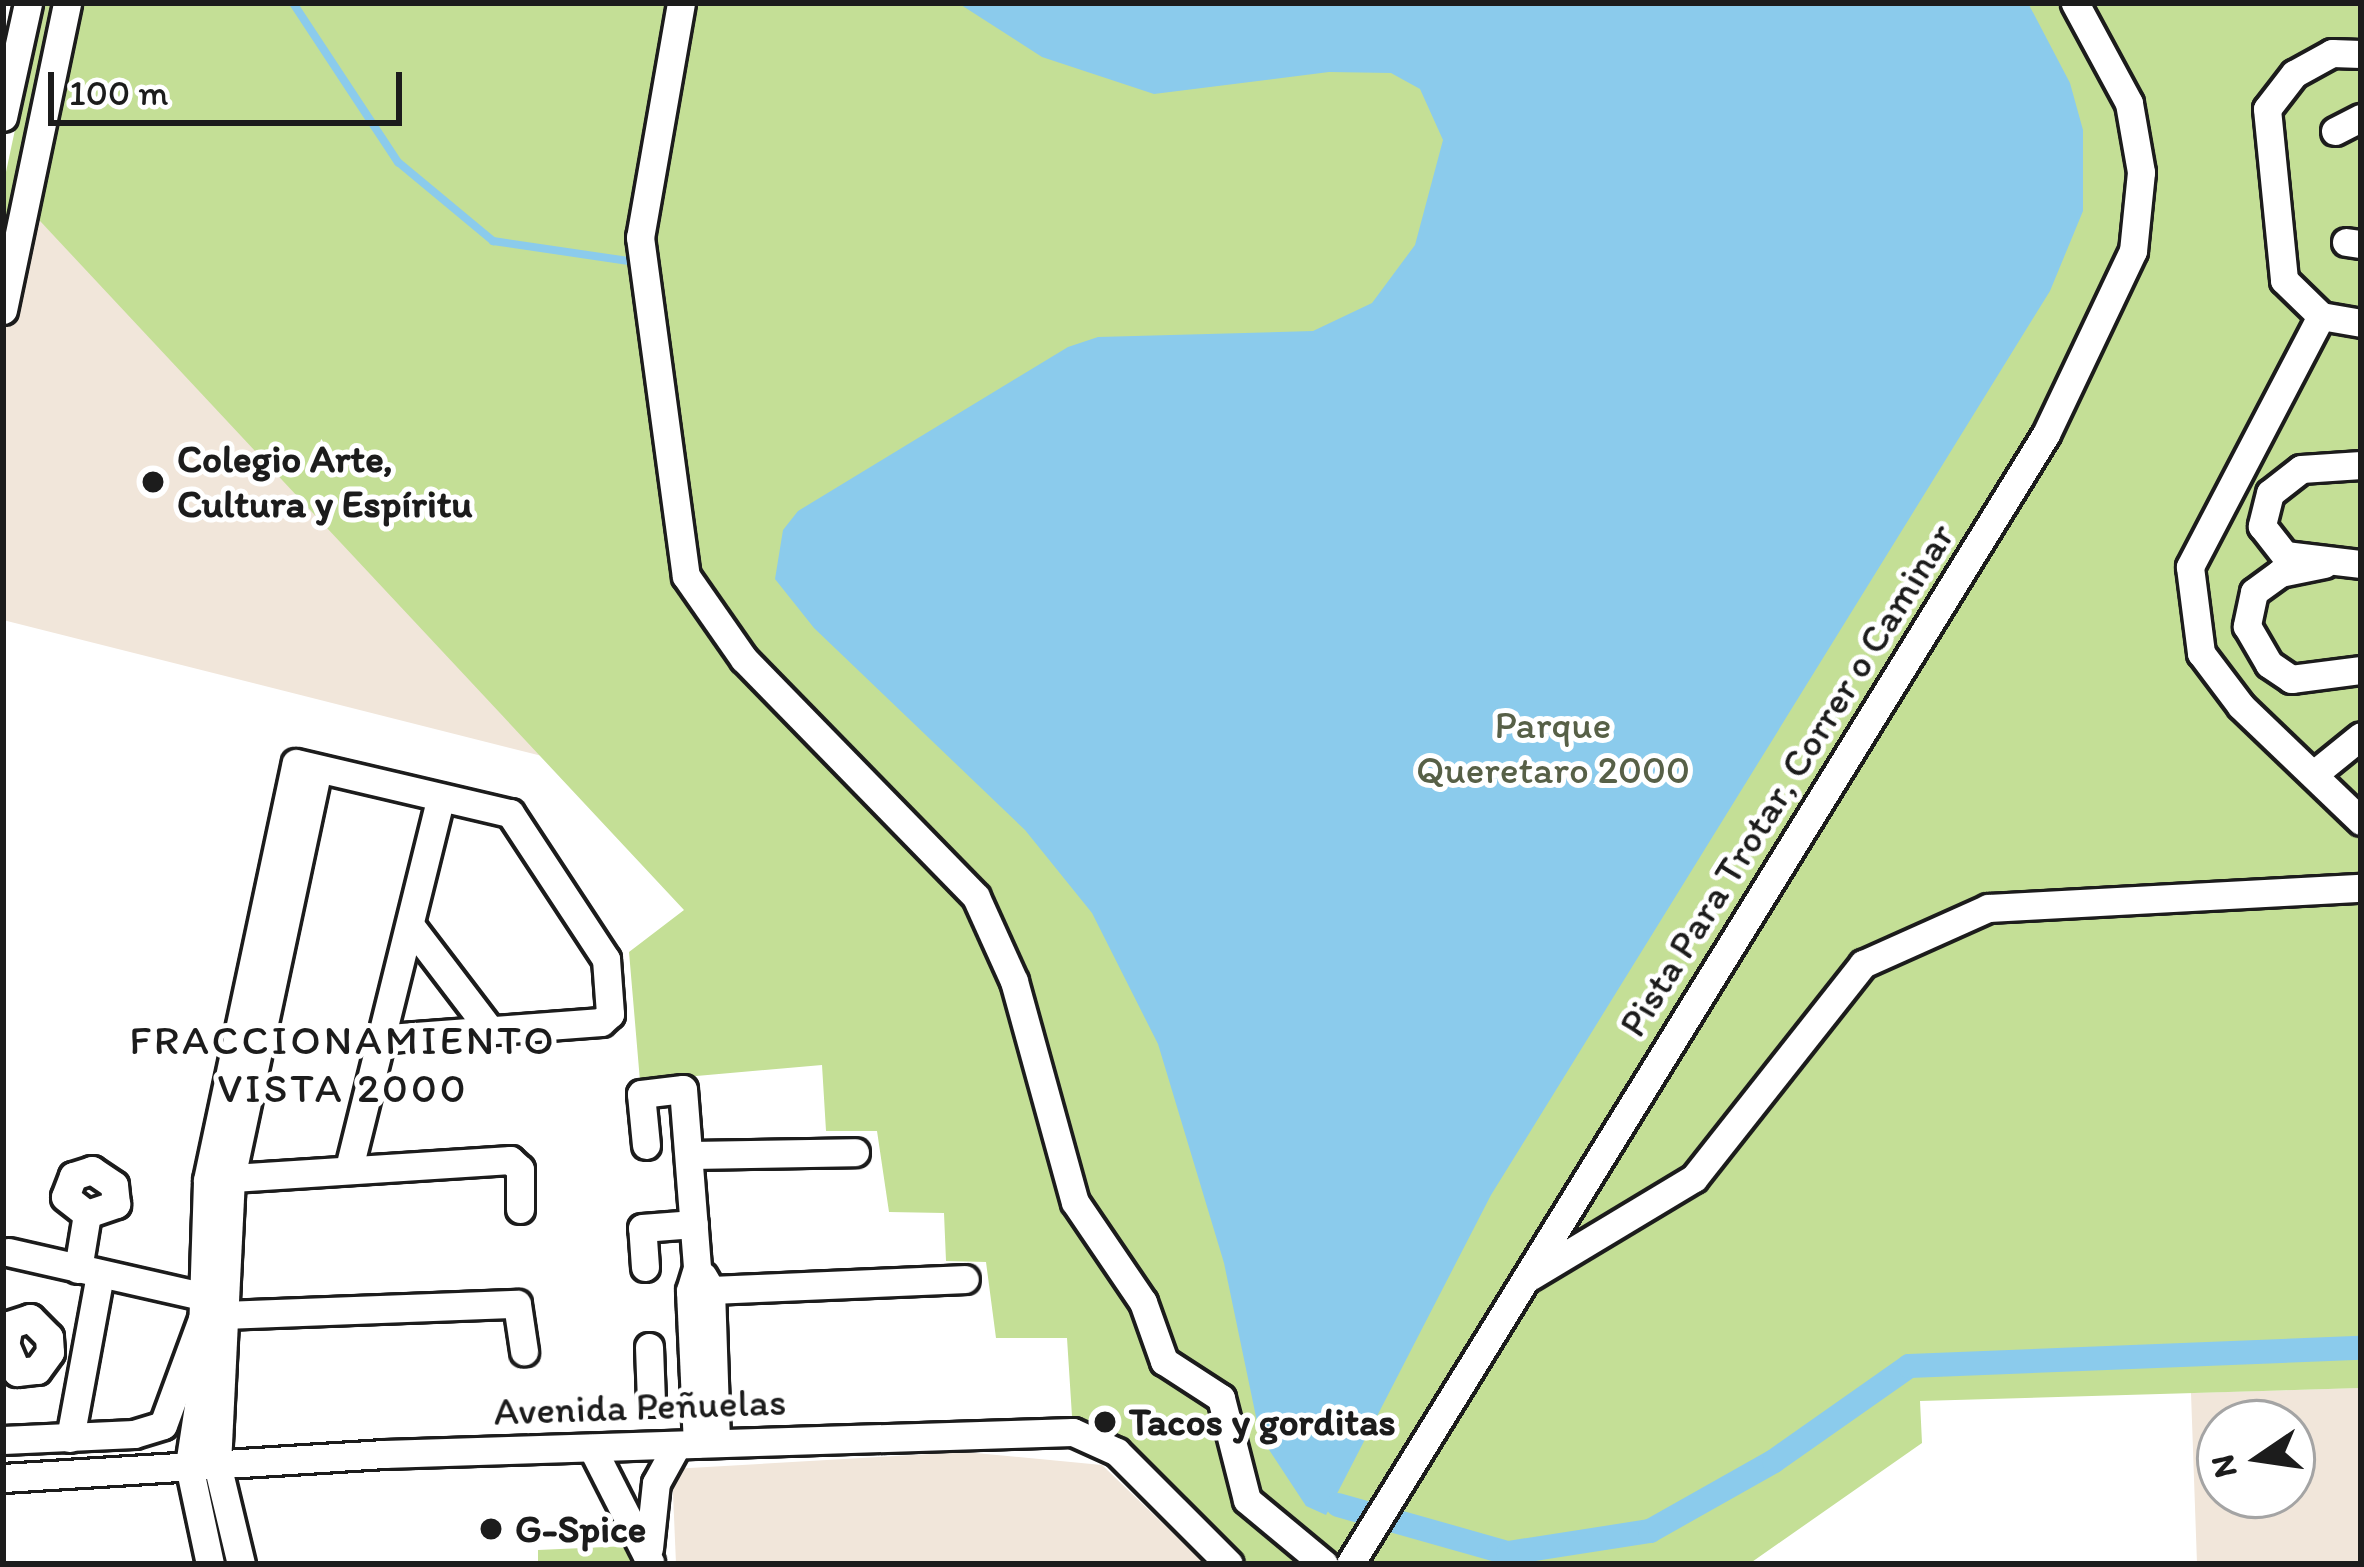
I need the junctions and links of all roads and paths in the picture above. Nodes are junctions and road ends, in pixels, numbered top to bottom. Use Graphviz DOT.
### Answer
graph roads {
  1 [pos="28,3"];
  2 [pos="68,3"];
  3 [pos="681,3"];
  4 [pos="2075,3"];
  5 [pos="2361,54"];
  6 [pos="3,117"];
  7 [pos="2361,118"];
  8 [pos="2335,131"];
  9 [pos="3,310"];
  10 [pos="2321,316"];
  11 [pos="2361,323"];
  12 [pos="2361,465"];
  13 [pos="2324,564"];
  14 [pos="2361,564"];
  15 [pos="2361,670"];
  16 [pos="2361,736"];
  17 [pos="2314,774"];
  18 [pos="440,801"];
  19 [pos="2361,821"];
  20 [pos="2361,888"];
  21 [pos="413,929"];
  22 [pos="490,1030"];
  23 [pos="386,1038"];
  24 [pos="646,1145"];
  25 [pos="855,1152"];
  26 [pos="690,1155"];
  27 [pos="349,1168"];
  28 [pos="219,1179"];
  29 [pos="520,1209"];
  30 [pos="87,1214"];
  31 [pos="694,1224"];
  32 [pos="8,1252"];
  33 [pos="645,1267"];
  34 [pos="89,1272"];
  35 [pos="965,1280"];
  36 [pos="1523,1280"];
  37 [pos="700,1283"];
  38 [pos="213,1308"];
  39 [pos="4,1340"];
  40 [pos="83,1351"];
  41 [pos="524,1351"];
  42 [pos="693,1357"];
  43 [pos="651,1402"];
  44 [pos="70,1438"];
  45 [pos="3,1440"];
  46 [pos="697,1444"];
  47 [pos="592,1448"];
  48 [pos="203,1464"];
  49 [pos="3,1478"];
  50 [pos="650,1563"];
  51 [pos="210,1564"];
  52 [pos="242,1564"];
  53 [pos="1229,1564"];
  54 [pos="1324,1564"];
  55 [pos="1350,1564"];
  1 -- 6 [label="street"];
  2 -- 9 [label="street"];
  3 -- 54 [label="street"];
  4 -- 36 [label="street, Pista Para Trotar, Correr o Caminar"];
  5 -- 10 [label="street"];
  7 -- 8 [label="street"];
  10 -- 11 [label="street"];
  10 -- 17 [label="street"];
  12 -- 13 [label="street"];
  13 -- 14 [label="street"];
  13 -- 15 [label="street"];
  16 -- 17 [label="street"];
  17 -- 19 [label="street"];
  18 -- 21 [label="street"];
  18 -- 22 [label="street"];
  18 -- 28 [label="street"];
  20 -- 36 [label="street"];
  21 -- 22 [label="street"];
  21 -- 23 [label="street"];
  22 -- 23 [label="street"];
  23 -- 27 [label="street"];
  24 -- 26 [label="street"];
  25 -- 26 [label="street"];
  26 -- 31 [label="street"];
  27 -- 28 [label="street"];
  27 -- 29 [label="street"];
  28 -- 38 [label="street"];
  30 -- 34 [label="street"];
  31 -- 33 [label="street"];
  31 -- 37 [label="street"];
  32 -- 34 [label="street"];
  34 -- 38 [label="street"];
  34 -- 40 [label="street"];
  35 -- 37 [label="street"];
  36 -- 55 [label="street, Pista Para Trotar, Correr o Caminar"];
  37 -- 42 [label="street"];
  37 -- 46 [label="street"];
  38 -- 41 [label="street"];
  38 -- 44 [label="street"];
  38 -- 48 [label="street"];
  39 -- 40 [label="street"];
  40 -- 44 [label="street"];
  42 -- 43 [label="street"];
  42 -- 46 [label="street"];
  44 -- 45 [label="street"];
  46 -- 47 [label="street, Avenida Peñuelas"];
  46 -- 50 [label="street"];
  46 -- 53 [label="street, Avenida Peñuelas"];
  47 -- 48 [label="street, Avenida Peñuelas"];
  47 -- 50 [label="street"];
  48 -- 49 [label="street, Avenida Peñuelas"];
  48 -- 51 [label="street"];
  48 -- 52 [label="street"];
}
